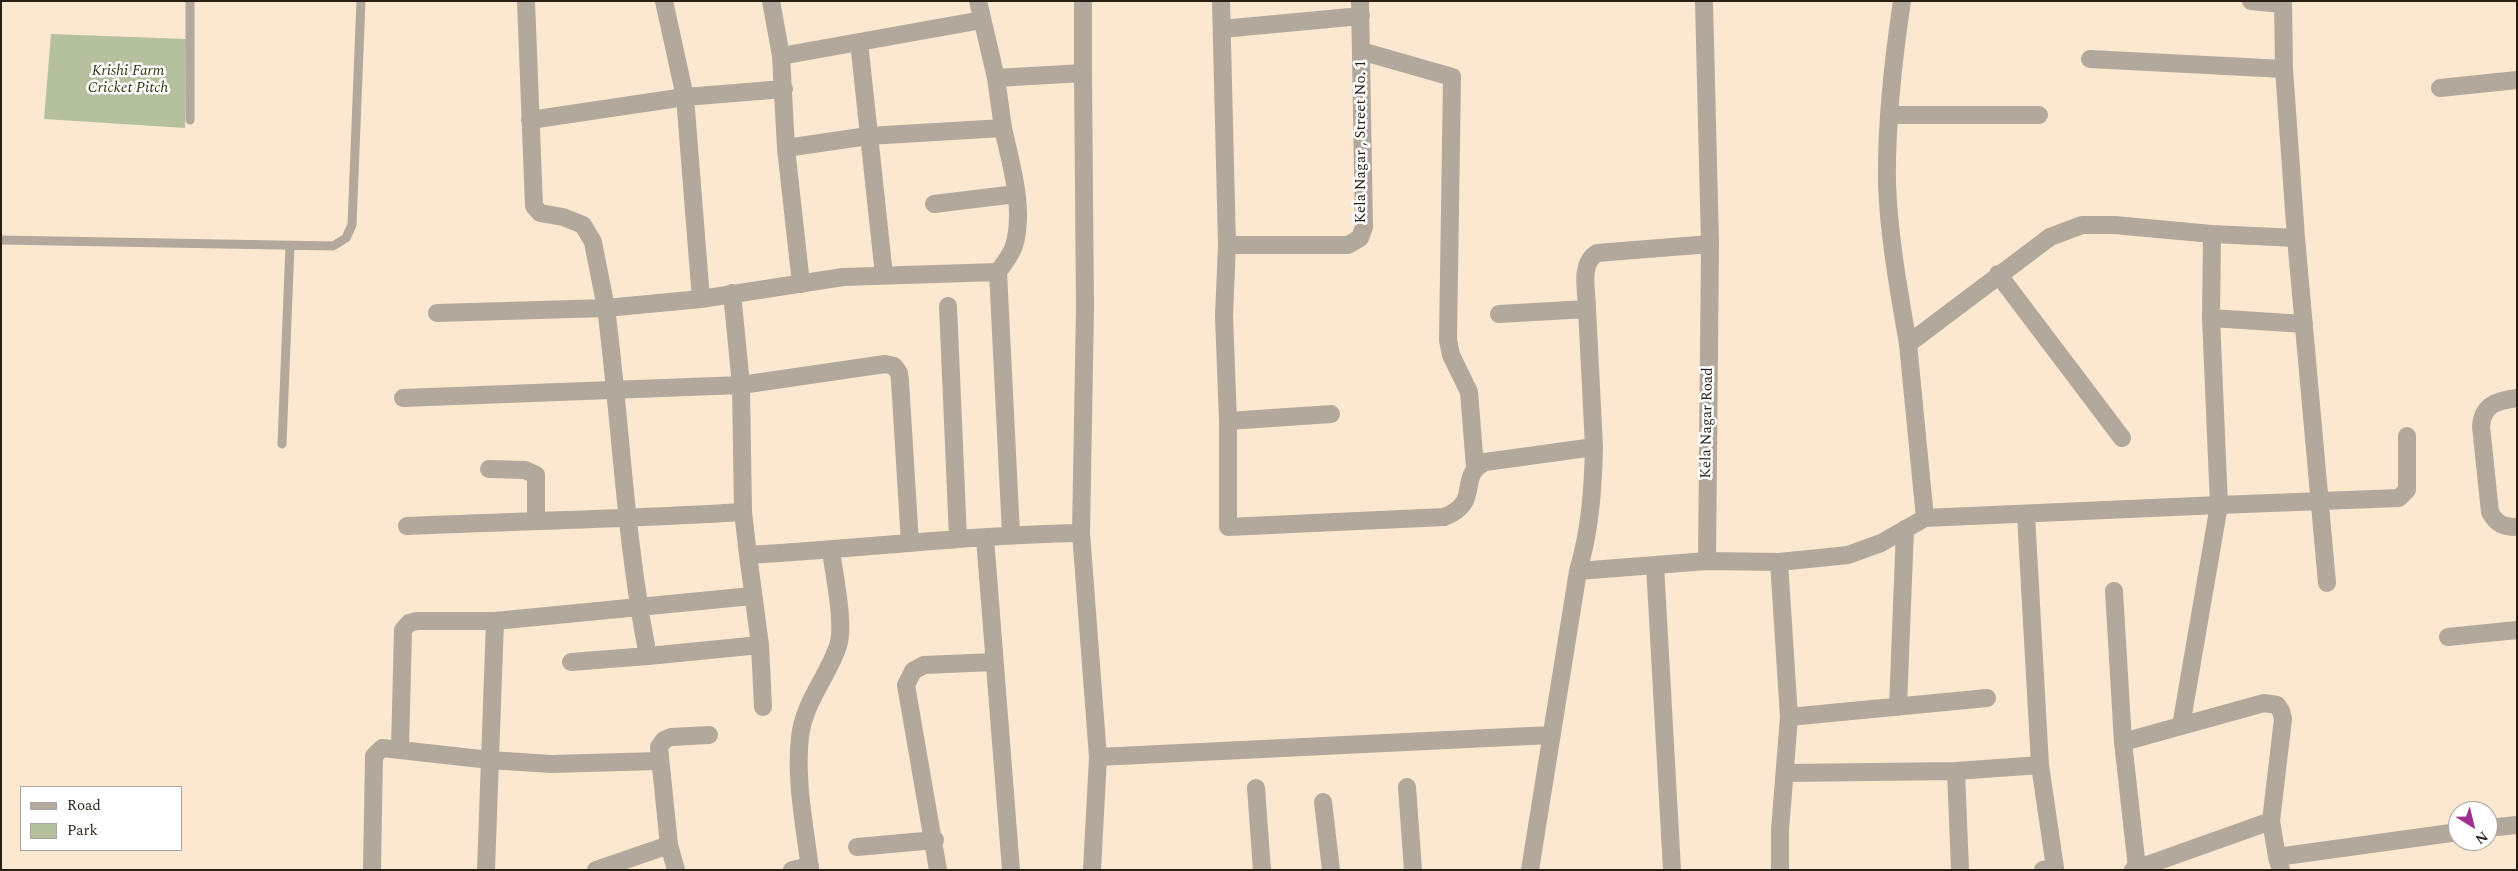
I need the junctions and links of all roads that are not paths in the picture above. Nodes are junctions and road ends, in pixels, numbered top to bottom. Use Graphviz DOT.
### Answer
graph roads {
  1 [pos="190,1"];
  2 [pos="361,1"];
  3 [pos="526,1"];
  4 [pos="664,1"];
  5 [pos="771,1"];
  6 [pos="978,1"];
  7 [pos="1083,1"];
  8 [pos="1221,1"];
  9 [pos="1704,1"];
  10 [pos="1902,1"];
  11 [pos="2252,1"];
  12 [pos="2282,3"];
  13 [pos="1360,9"];
  14 [pos="982,20"];
  15 [pos="1222,29"];
  16 [pos="859,42"];
  17 [pos="1361,51"];
  18 [pos="781,56"];
  19 [pos="2090,59"];
  20 [pos="2284,69"];
  21 [pos="1084,73"];
  22 [pos="996,78"];
  23 [pos="2517,80"];
  24 [pos="784,88"];
  25 [pos="2440,88"];
  26 [pos="685,97"];
  27 [pos="1889,115"];
  28 [pos="2039,115"];
  29 [pos="190,120"];
  30 [pos="530,120"];
  31 [pos="1003,128"];
  32 [pos="868,136"];
  33 [pos="786,148"];
  34 [pos="1016,194"];
  35 [pos="934,204"];
  36 [pos="2212,234"];
  37 [pos="2296,238"];
  38 [pos="1,240"];
  39 [pos="1710,244"];
  40 [pos="290,245"];
  41 [pos="1227,246"];
  42 [pos="998,272"];
  43 [pos="1998,274"];
  44 [pos="884,275"];
  45 [pos="801,284"];
  46 [pos="732,293"];
  47 [pos="701,299"];
  48 [pos="948,306"];
  49 [pos="606,308"];
  50 [pos="1587,309"];
  51 [pos="437,313"];
  52 [pos="1499,314"];
  53 [pos="2211,318"];
  54 [pos="2304,324"];
  55 [pos="1908,344"];
  56 [pos="741,384"];
  57 [pos="617,391"];
  58 [pos="402,398"];
  59 [pos="2517,398"];
  60 [pos="1332,414"];
  61 [pos="1228,421"];
  62 [pos="2407,436"];
  63 [pos="2122,438"];
  64 [pos="282,444"];
  65 [pos="1594,448"];
  66 [pos="1475,467"];
  67 [pos="489,470"];
  68 [pos="2321,500"];
  69 [pos="2219,505"];
  70 [pos="744,512"];
  71 [pos="2026,515"];
  72 [pos="1924,518"];
  73 [pos="627,519"];
  74 [pos="536,520"];
  75 [pos="407,526"];
  76 [pos="2517,527"];
  77 [pos="1905,529"];
  78 [pos="1081,533"];
  79 [pos="1012,534"];
  80 [pos="958,538"];
  81 [pos="985,538"];
  82 [pos="910,543"];
  83 [pos="831,551"];
  84 [pos="748,555"];
  85 [pos="1707,561"];
  86 [pos="1779,562"];
  87 [pos="1655,565"];
  88 [pos="1578,571"];
  89 [pos="2327,583"];
  90 [pos="2114,591"];
  91 [pos="752,596"];
  92 [pos="638,605"];
  93 [pos="495,621"];
  94 [pos="2517,630"];
  95 [pos="2448,637"];
  96 [pos="760,645"];
  97 [pos="648,656"];
  98 [pos="572,662"];
  99 [pos="994,662"];
  100 [pos="1987,698"];
  101 [pos="763,707"];
  102 [pos="1898,707"];
  103 [pos="1789,716"];
  104 [pos="2181,726"];
  105 [pos="709,735"];
  106 [pos="1550,735"];
  107 [pos="2123,742"];
  108 [pos="400,750"];
  109 [pos="1098,757"];
  110 [pos="490,760"];
  111 [pos="659,760"];
  112 [pos="2040,765"];
  113 [pos="1956,771"];
  114 [pos="1786,773"];
  115 [pos="1256,788"];
  116 [pos="1407,788"];
  117 [pos="1323,802"];
  118 [pos="2271,821"];
  119 [pos="2517,825"];
  120 [pos="2498,827"];
  121 [pos="2448,834"];
  122 [pos="935,840"];
  123 [pos="670,845"];
  124 [pos="857,847"];
  125 [pos="2279,863"];
  126 [pos="810,868"];
  127 [pos="2052,869"];
  128 [pos="2135,869"];
  129 [pos="372,870"];
  130 [pos="486,870"];
  131 [pos="596,870"];
  132 [pos="676,870"];
  133 [pos="792,870"];
  134 [pos="938,870"];
  135 [pos="1011,870"];
  136 [pos="1092,870"];
  137 [pos="1262,870"];
  138 [pos="1331,870"];
  139 [pos="1413,870"];
  140 [pos="1530,870"];
  141 [pos="1672,870"];
  142 [pos="1780,870"];
  143 [pos="1960,870"];
  1 -- 29 [label="lane"];
  2 -- 40 [label="lane"];
  3 -- 30 [label="street"];
  4 -- 26 [label="street"];
  5 -- 18 [label="street"];
  6 -- 14 [label="street"];
  7 -- 21 [label="street"];
  8 -- 15 [label="street"];
  9 -- 39 [label="street, Kela Nagar Road"];
  10 -- 27 [label="street"];
  11 -- 12 [label="street"];
  12 -- 20 [label="street"];
  13 -- 15 [label="street"];
  13 -- 17 [label="street, Kela Nagar , Street No. 1"];
  14 -- 16 [label="street"];
  14 -- 22 [label="street"];
  15 -- 41 [label="street"];
  16 -- 18 [label="street"];
  16 -- 32 [label="street"];
  17 -- 41 [label="street, Kela Nagar , Street No. 1"];
  17 -- 66 [label="street"];
  18 -- 24 [label="street"];
  19 -- 20 [label="street"];
  20 -- 37 [label="street"];
  21 -- 22 [label="street"];
  21 -- 78 [label="street"];
  22 -- 31 [label="street"];
  23 -- 25 [label="street"];
  24 -- 26 [label="street"];
  24 -- 33 [label="street"];
  26 -- 30 [label="street"];
  26 -- 47 [label="street"];
  27 -- 28 [label="street"];
  27 -- 55 [label="street"];
  30 -- 49 [label="street"];
  31 -- 32 [label="street"];
  31 -- 34 [label="street"];
  32 -- 33 [label="street"];
  32 -- 44 [label="street"];
  33 -- 45 [label="street"];
  34 -- 35 [label="street"];
  34 -- 42 [label="street"];
  36 -- 37 [label="street"];
  36 -- 43 [label="street"];
  36 -- 53 [label="street"];
  37 -- 54 [label="street"];
  38 -- 40 [label="lane"];
  39 -- 50 [label="street"];
  39 -- 85 [label="street, Kela Nagar Road"];
  40 -- 64 [label="lane"];
  41 -- 61 [label="street"];
  42 -- 44 [label="street"];
  42 -- 79 [label="street"];
  43 -- 55 [label="street"];
  43 -- 63 [label="street"];
  44 -- 45 [label="street"];
  45 -- 46 [label="street"];
  46 -- 47 [label="street"];
  46 -- 56 [label="street"];
  47 -- 49 [label="street"];
  48 -- 80 [label="street"];
  49 -- 51 [label="street"];
  49 -- 57 [label="street"];
  50 -- 52 [label="street"];
  50 -- 65 [label="street"];
  53 -- 54 [label="street"];
  53 -- 69 [label="street"];
  54 -- 68 [label="street"];
  55 -- 72 [label="street"];
  56 -- 57 [label="street"];
  56 -- 70 [label="street"];
  56 -- 82 [label="street"];
  57 -- 58 [label="street"];
  57 -- 73 [label="street"];
  59 -- 76 [label="street"];
  60 -- 61 [label="street"];
  61 -- 66 [label="street"];
  62 -- 68 [label="street"];
  65 -- 66 [label="street"];
  65 -- 88 [label="street"];
  67 -- 74 [label="street"];
  68 -- 69 [label="street"];
  68 -- 89 [label="street"];
  69 -- 71 [label="street"];
  69 -- 104 [label="street"];
  70 -- 73 [label="street"];
  70 -- 84 [label="street"];
  71 -- 72 [label="street"];
  71 -- 112 [label="street"];
  72 -- 77 [label="street"];
  73 -- 74 [label="street"];
  73 -- 92 [label="street"];
  74 -- 75 [label="street"];
  77 -- 86 [label="street"];
  77 -- 102 [label="street"];
  78 -- 79 [label="street"];
  78 -- 109 [label="street"];
  79 -- 81 [label="street"];
  80 -- 81 [label="street"];
  80 -- 82 [label="street"];
  81 -- 99 [label="street"];
  82 -- 83 [label="street"];
  83 -- 84 [label="street"];
  83 -- 126 [label="street"];
  84 -- 91 [label="street"];
  85 -- 86 [label="street"];
  85 -- 87 [label="street"];
  86 -- 103 [label="street"];
  87 -- 88 [label="street"];
  87 -- 141 [label="street"];
  88 -- 106 [label="street"];
  90 -- 107 [label="street"];
  91 -- 92 [label="street"];
  91 -- 96 [label="street"];
  92 -- 93 [label="street"];
  92 -- 97 [label="street"];
  93 -- 108 [label="street"];
  93 -- 110 [label="street"];
  94 -- 95 [label="street"];
  96 -- 97 [label="street"];
  96 -- 101 [label="street"];
  97 -- 98 [label="street"];
  99 -- 122 [label="street"];
  99 -- 135 [label="street"];
  100 -- 102 [label="street"];
  102 -- 103 [label="street"];
  103 -- 114 [label="street"];
  104 -- 107 [label="street"];
  104 -- 118 [label="street"];
  105 -- 111 [label="street"];
  106 -- 109 [label="street"];
  106 -- 140 [label="street"];
  107 -- 128 [label="street"];
  108 -- 110 [label="street"];
  108 -- 129 [label="street"];
  109 -- 136 [label="street"];
  110 -- 111 [label="street"];
  110 -- 130 [label="street"];
  111 -- 123 [label="street"];
  112 -- 113 [label="street"];
  112 -- 127 [label="street"];
  113 -- 114 [label="street"];
  113 -- 143 [label="street"];
  114 -- 142 [label="street"];
  115 -- 137 [label="street"];
  116 -- 139 [label="street"];
  117 -- 138 [label="street"];
  118 -- 125 [label="street"];
  118 -- 128 [label="street"];
  119 -- 120 [label="street"];
  121 -- 125 [label="street"];
  122 -- 124 [label="street"];
  122 -- 134 [label="street"];
  123 -- 131 [label="street"];
  123 -- 132 [label="street"];
  126 -- 133 [label="street"];
}
